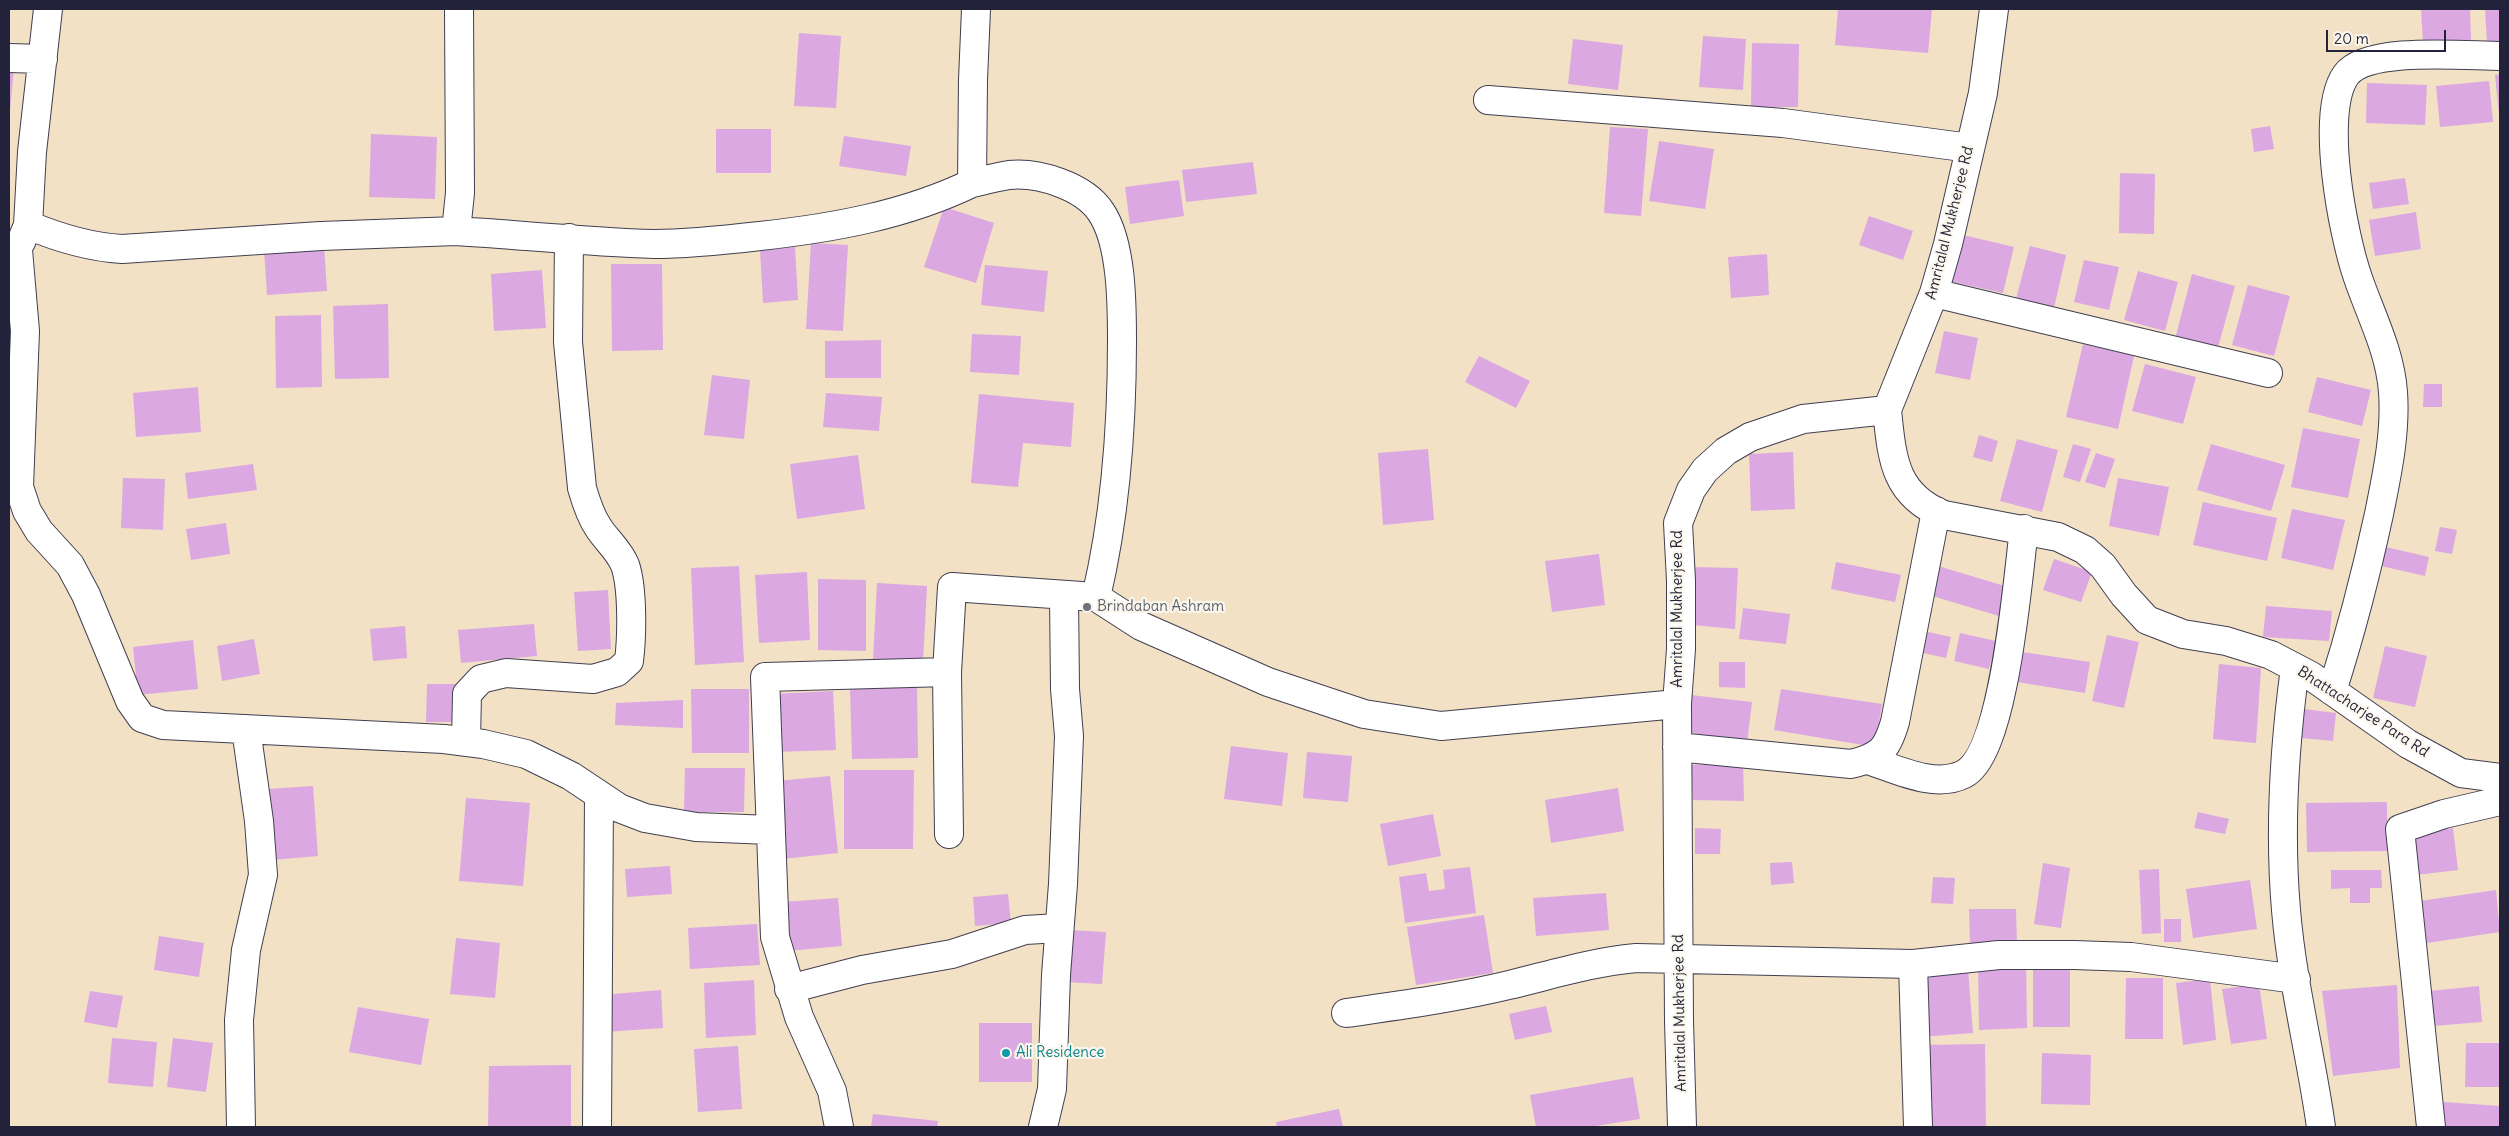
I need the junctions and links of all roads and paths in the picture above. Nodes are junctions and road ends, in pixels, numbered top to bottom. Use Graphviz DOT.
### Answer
graph roads {
  1 [pos="48,9"];
  2 [pos="460,9"];
  3 [pos="976,9"];
  4 [pos="1994,9"];
  5 [pos="2500,56"];
  6 [pos="9,58"];
  7 [pos="43,59"];
  8 [pos="1488,100"];
  9 [pos="1970,148"];
  10 [pos="972,182"];
  11 [pos="456,231"];
  12 [pos="569,238"];
  13 [pos="18,250"];
  14 [pos="1934,293"];
  15 [pos="2268,373"];
  16 [pos="1887,410"];
  17 [pos="1936,511"];
  18 [pos="2024,529"];
  19 [pos="1064,595"];
  20 [pos="1096,597"];
  21 [pos="2295,668"];
  22 [pos="947,672"];
  23 [pos="2332,691"];
  24 [pos="1677,704"];
  25 [pos="246,729"];
  26 [pos="466,742"];
  27 [pos="1677,747"];
  28 [pos="1868,760"];
  29 [pos="2500,778"];
  30 [pos="599,795"];
  31 [pos="2500,801"];
  32 [pos="770,830"];
  33 [pos="949,834"];
  34 [pos="1059,928"];
  35 [pos="1679,959"];
  36 [pos="1913,964"];
  37 [pos="2296,978"];
  38 [pos="789,989"];
  39 [pos="1346,1013"];
  40 [pos="241,1127"];
  41 [pos="597,1127"];
  42 [pos="839,1127"];
  43 [pos="1043,1127"];
  44 [pos="1682,1127"];
  45 [pos="1918,1127"];
  46 [pos="2321,1127"];
  47 [pos="2431,1127"];
  1 -- 7 [label="street"];
  2 -- 11 [label="street"];
  3 -- 10 [label="street"];
  4 -- 9 [label="street, Amritalal Mukherjee Rd"];
  5 -- 23 [label="street"];
  6 -- 7 [label="street"];
  7 -- 13 [label="street"];
  8 -- 9 [label="street"];
  9 -- 14 [label="street, Amritalal Mukherjee Rd"];
  10 -- 12 [label="street"];
  10 -- 20 [label="street"];
  11 -- 12 [label="street"];
  11 -- 13 [label="street"];
  12 -- 26 [label="street"];
  13 -- 25 [label="street"];
  14 -- 15 [label="street"];
  14 -- 16 [label="street, Amritalal Mukherjee Rd"];
  16 -- 17 [label="street, Bhattacharjee Para Rd"];
  16 -- 24 [label="street, Amritalal Mukherjee Rd"];
  17 -- 18 [label="street, Bhattacharjee Para Rd"];
  17 -- 28 [label="street"];
  18 -- 21 [label="street, Bhattacharjee Para Rd"];
  18 -- 28 [label="street"];
  19 -- 20 [label="street"];
  19 -- 22 [label="street"];
  19 -- 34 [label="street"];
  20 -- 24 [label="street"];
  21 -- 23 [label="street, Bhattacharjee Para Rd"];
  21 -- 37 [label="street"];
  22 -- 32 [label="street"];
  22 -- 33 [label="street"];
  23 -- 29 [label="street, Bhattacharjee Para Rd"];
  24 -- 27 [label="street, Amritalal Mukherjee Rd"];
  25 -- 26 [label="street"];
  25 -- 40 [label="street"];
  26 -- 30 [label="street"];
  27 -- 28 [label="street"];
  27 -- 35 [label="street, Amritalal Mukherjee Rd"];
  30 -- 32 [label="street"];
  30 -- 41 [label="street"];
  31 -- 47 [label="street"];
  32 -- 38 [label="street"];
  34 -- 38 [label="street"];
  34 -- 43 [label="street"];
  35 -- 36 [label="street"];
  35 -- 39 [label="street"];
  35 -- 44 [label="street, Amritalal Mukherjee Rd"];
  36 -- 37 [label="street"];
  36 -- 45 [label="street"];
  37 -- 46 [label="street"];
  38 -- 42 [label="street"];
}
